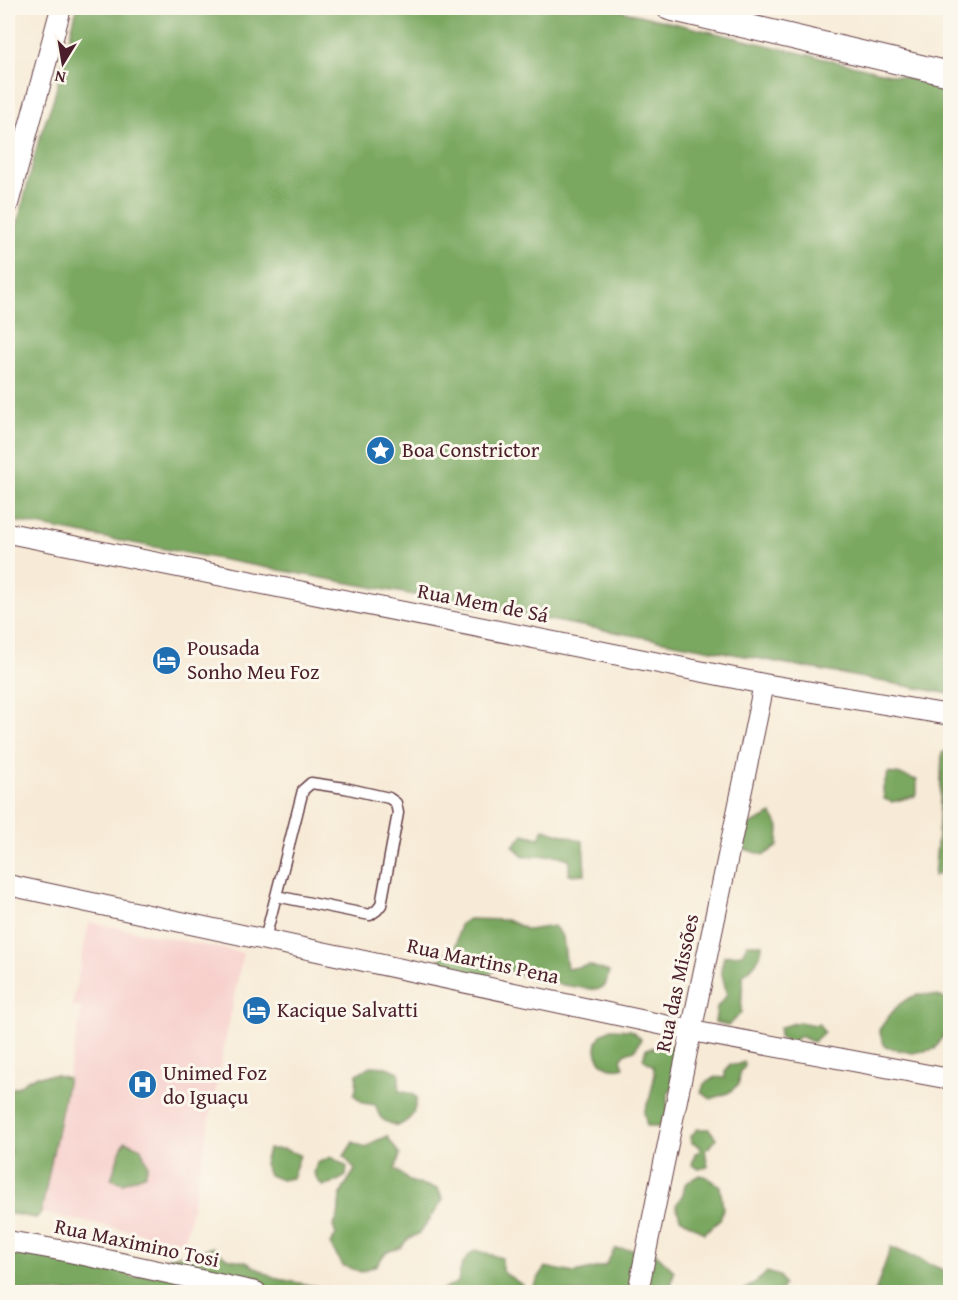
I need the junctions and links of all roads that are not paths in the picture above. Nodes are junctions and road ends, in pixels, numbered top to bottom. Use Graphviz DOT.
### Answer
graph roads {
  1 [pos="61,8"];
  2 [pos="669,8"];
  3 [pos="951,74"];
  4 [pos="8,204"];
  5 [pos="8,533"];
  6 [pos="764,684"];
  7 [pos="951,715"];
  8 [pos="8,885"];
  9 [pos="276,896"];
  10 [pos="266,939"];
  11 [pos="692,1030"];
  12 [pos="951,1079"];
  13 [pos="8,1241"];
  14 [pos="245,1291"];
  15 [pos="638,1293"];
  1 -- 4 [label="street"];
  2 -- 3 [label="street"];
  5 -- 6 [label="street, Rua Mem de Sá"];
  6 -- 7 [label="street, Rua Mem de Sá"];
  6 -- 11 [label="street, Rua das Missões"];
  8 -- 10 [label="street, Rua Martins Pena"];
  9 -- 9 [label="lane"];
  9 -- 10 [label="lane"];
  10 -- 11 [label="street, Rua Martins Pena"];
  11 -- 12 [label="street, Rua Martins Pena"];
  11 -- 15 [label="street, Rua das Missões"];
  13 -- 14 [label="street, Rua Maximino Tosi"];
}
